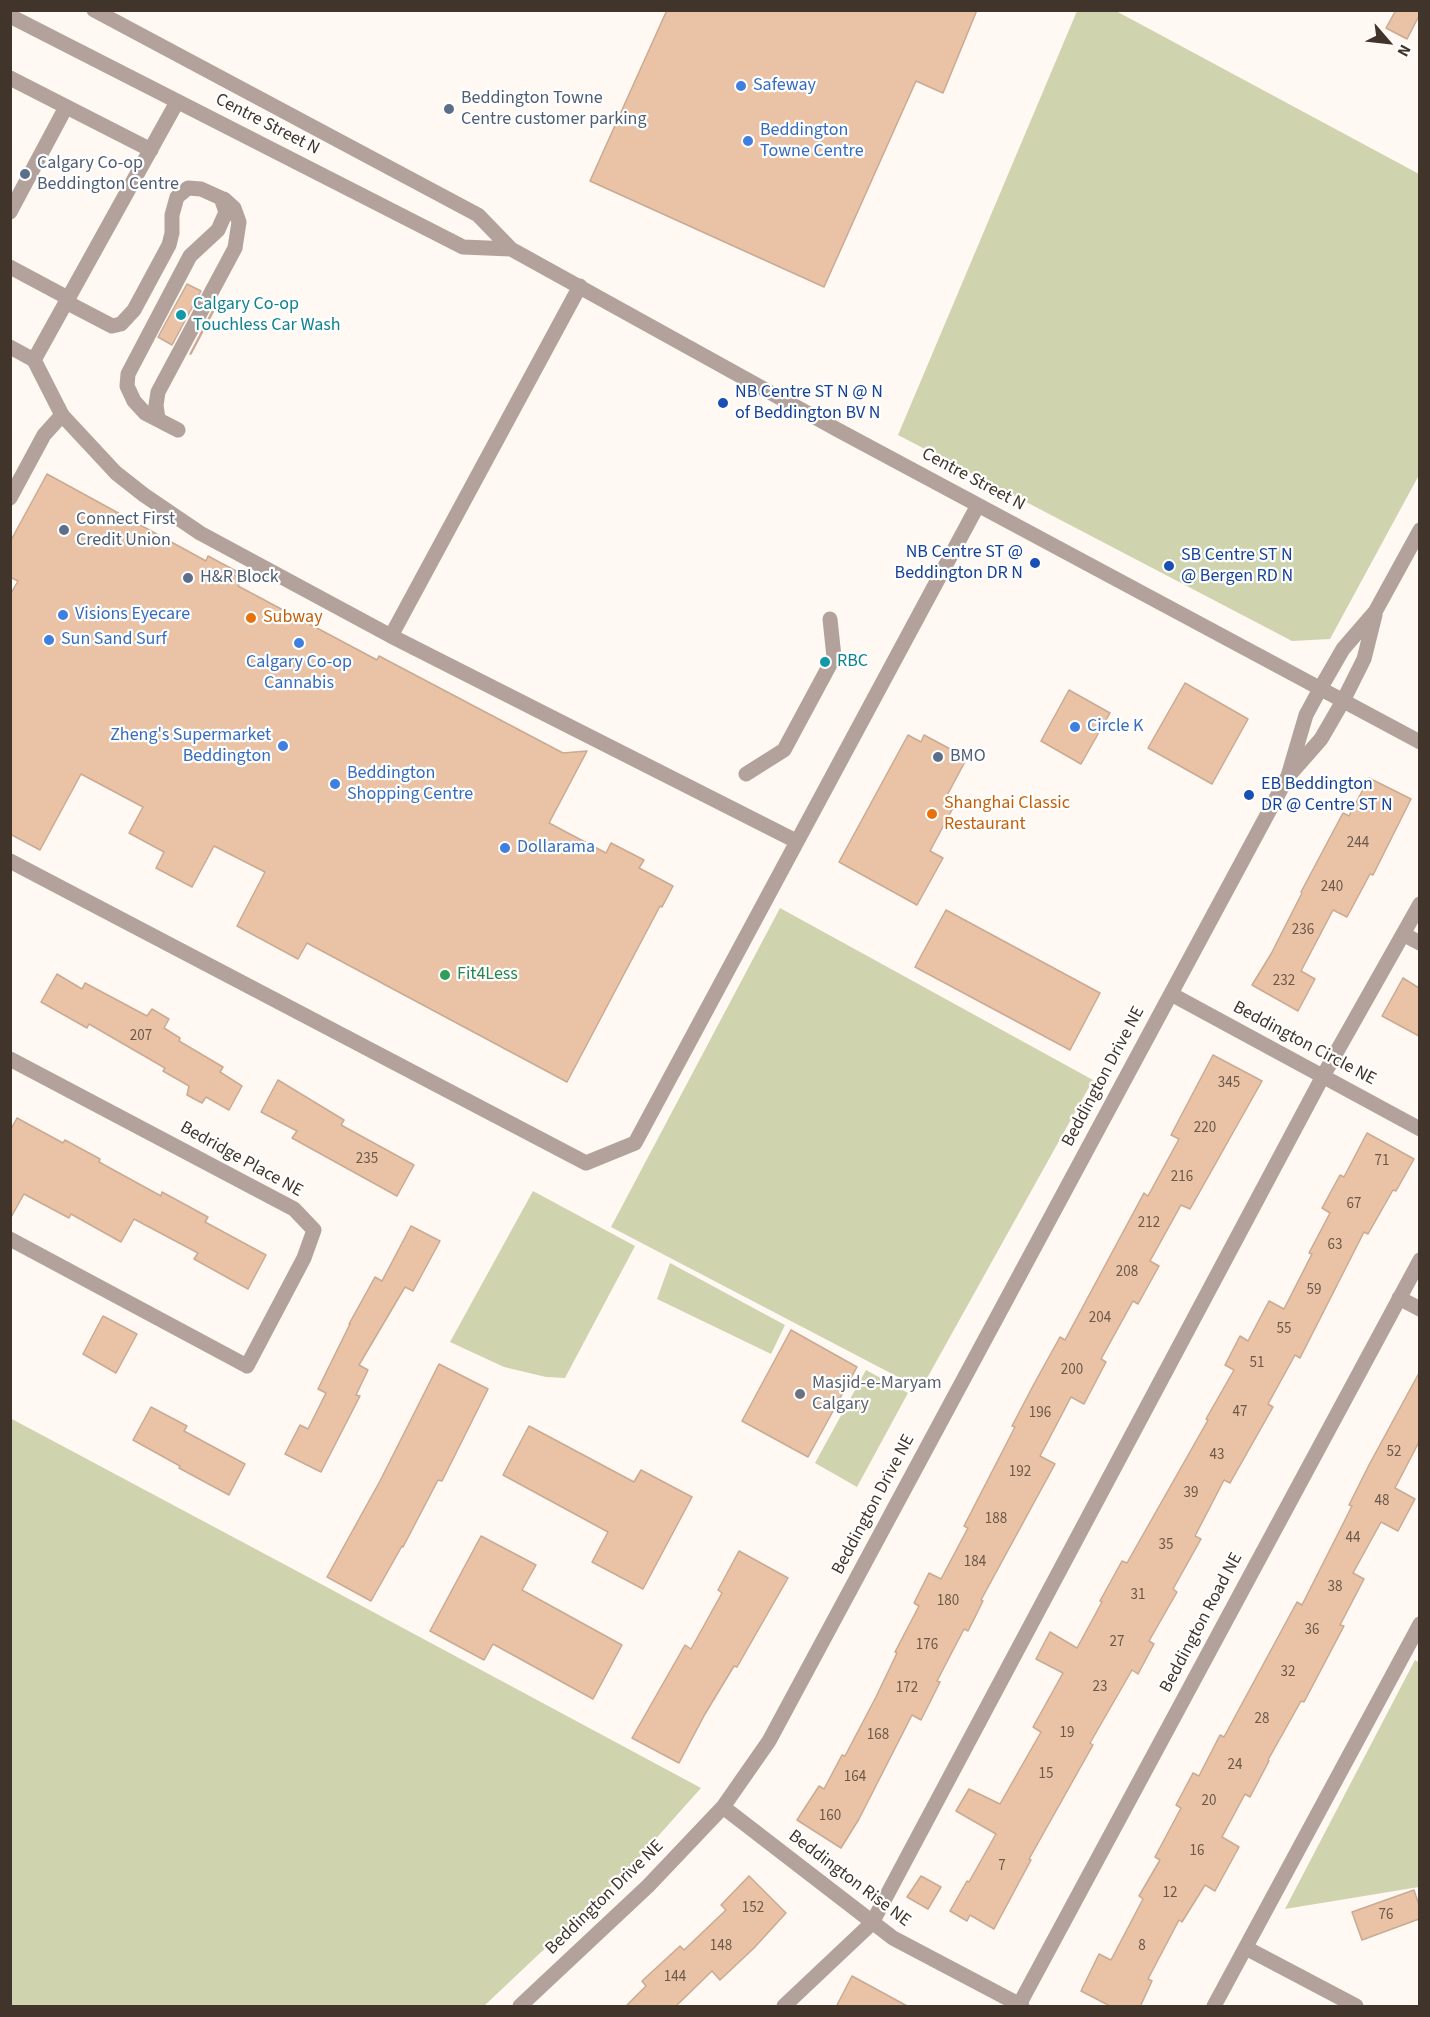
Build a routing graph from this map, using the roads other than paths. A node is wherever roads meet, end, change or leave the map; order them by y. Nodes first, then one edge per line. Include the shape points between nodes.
1 (94, 10) edge
2 (10, 15) edge
3 (10, 78) edge
4 (177, 102) junction
5 (66, 107) junction
6 (150, 150) junction
7 (221, 198) junction
8 (10, 212) edge
9 (511, 249) junction
10 (10, 267) edge
11 (580, 286) junction
12 (67, 300) junction
13 (10, 347) edge
14 (34, 360) junction
15 (62, 415) junction
16 (158, 419) junction
17 (178, 430) dead end
18 (10, 498) edge
19 (978, 505) junction
20 (1419, 533) edge
21 (1375, 612) junction
22 (830, 619) dead end
23 (392, 636) junction
24 (1320, 688) junction
25 (1343, 701) junction
26 (1419, 742) edge
27 (746, 774) dead end
28 (1288, 776) junction
29 (796, 841) junction
30 (10, 861) edge
31 (1419, 904) edge
32 (1403, 934) junction
33 (1419, 943) edge
34 (1170, 994) junction
35 (10, 1059) edge
36 (1323, 1076) junction
37 (1419, 1129) edge
38 (10, 1239) edge
39 (1419, 1260) edge
40 (1399, 1298) junction
41 (1419, 1309) edge
42 (1419, 1624) edge
43 (723, 1807) junction
44 (872, 1923) junction
45 (1246, 1948) junction
46 (1020, 2006) edge
47 (520, 2007) edge
48 (784, 2007) edge
49 (1214, 2007) edge
50 (1356, 2007) edge

1 - 9 street, Centre Street N via 478,215
2 - 4 street, Centre Street N
3 - 5 street
4 - 6 street
4 - 9 street, Centre Street N via 463,247
5 - 6 street
5 - 8 street
6 - 12 street
7 - 12 street via 188,188 177,197 169,245 134,310 121,324 112,326
7 - 16 street via 234,207 239,222 235,248 158,392
7 - 16 street via 226,212 218,230 190,256 128,374 127,386 134,401
9 - 11 street, Centre Street N
10 - 12 street
11 - 19 street, Centre Street N
11 - 23 street
12 - 14 street
13 - 14 street
14 - 15 street
15 - 18 street via 44,435
15 - 23 street via 116,473 200,533
16 - 17 street
19 - 24 street, Centre Street N
19 - 29 street
20 - 21 street
21 - 24 street, Beddington Drive NE via 1343,649
21 - 25 street, Beddington Drive NE via 1364,659
22 - 27 street via 834,657 784,750
23 - 29 street
24 - 25 street, Centre Street N
24 - 28 street, Beddington Drive NE via 1306,715
25 - 26 street, Centre Street N
25 - 28 street, Beddington Drive NE via 1321,739
28 - 34 street, Beddington Drive NE
29 - 30 street via 635,1143 586,1163
31 - 32 street
32 - 33 street
32 - 36 street
34 - 36 street, Beddington Circle NE
34 - 43 street, Beddington Drive NE via 774,1731
35 - 38 street, Bedridge Place NE via 294,1209 314,1230 304,1258 247,1366
36 - 37 street, Beddington Circle NE
36 - 44 street
39 - 40 street, Beddington Road NE
40 - 41 street
40 - 46 street, Beddington Road NE
42 - 45 street
43 - 44 street, Beddington Rise NE
43 - 47 street, Beddington Drive NE via 648,1886
44 - 46 street, Beddington Rise NE
44 - 48 street
45 - 49 street
45 - 50 street

